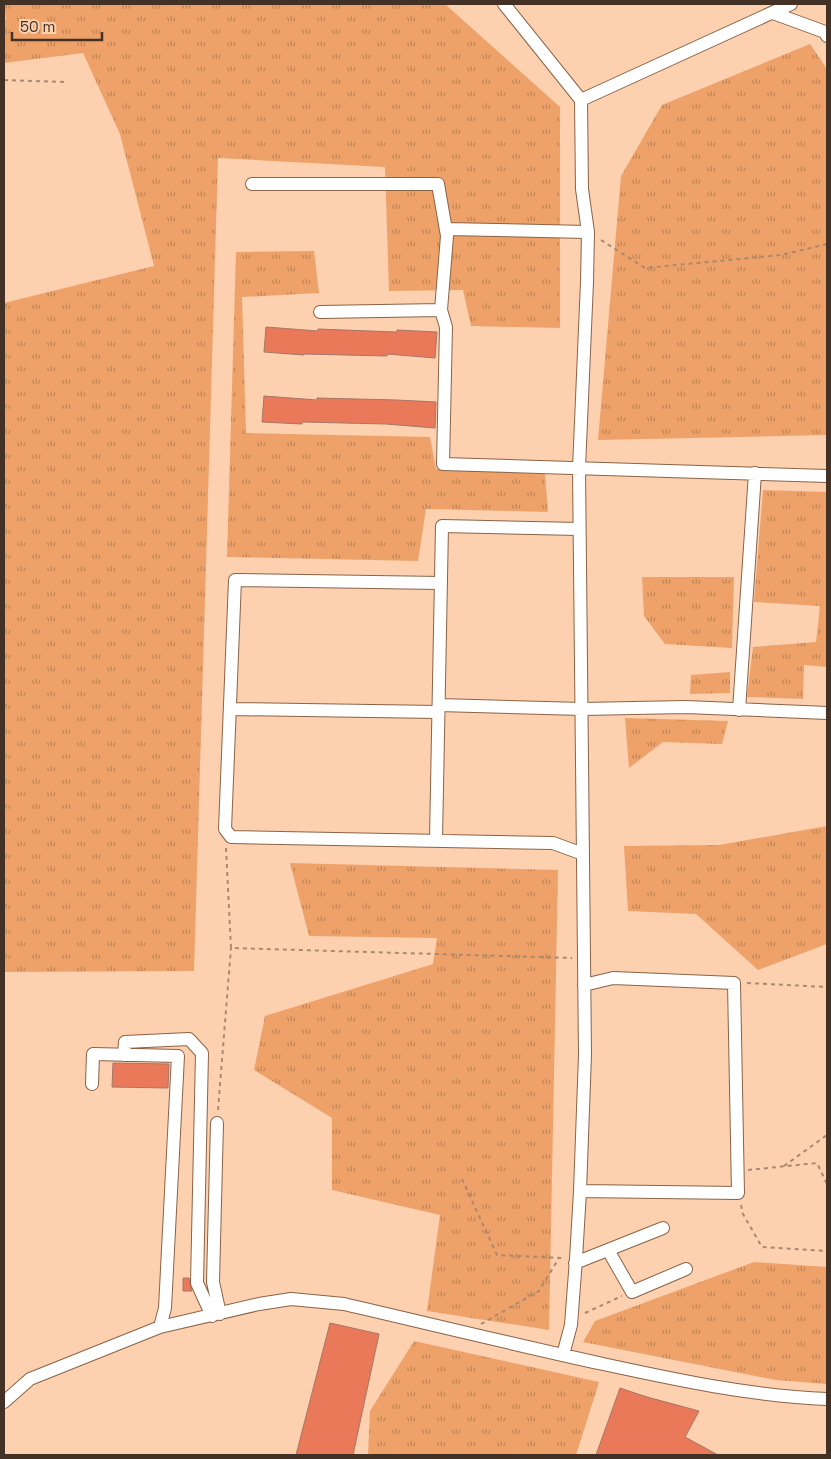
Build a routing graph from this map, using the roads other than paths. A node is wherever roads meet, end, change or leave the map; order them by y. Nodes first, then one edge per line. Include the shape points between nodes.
1 (504, 4) edge
2 (791, 4) edge
3 (773, 13) junction
4 (827, 36) edge
5 (581, 100) junction
6 (252, 184) dead end
7 (446, 229) junction
8 (588, 232) junction
9 (440, 310) junction
10 (320, 312) dead end
11 (579, 468) junction
12 (755, 473) junction
13 (827, 476) edge
14 (580, 529) junction
15 (441, 583) junction
16 (230, 709) junction
17 (438, 709) junction
18 (582, 709) junction
19 (739, 710) junction
20 (827, 713) edge
21 (436, 839) junction
22 (583, 854) junction
23 (584, 985) junction
24 (124, 1055) junction
25 (92, 1084) dead end
26 (217, 1123) road end
27 (580, 1191) junction
28 (663, 1228) dead end
29 (608, 1250) junction
30 (575, 1261) junction
31 (686, 1269) dead end
32 (216, 1315) junction
33 (160, 1327) junction
34 (563, 1355) junction
35 (827, 1399) edge
36 (4, 1402) edge

1 - 5 street
2 - 3 street
3 - 4 street via 825,32
3 - 5 street
5 - 8 street via 582,189
6 - 7 street via 438,184
7 - 8 street
7 - 9 street
8 - 11 street
9 - 10 street
9 - 11 street via 446,328 443,464
11 - 12 street
11 - 14 street
12 - 13 street
12 - 19 street
14 - 15 street via 442,526
14 - 18 street
15 - 16 street via 235,580
15 - 17 street
16 - 17 street
16 - 21 street via 224,829 231,837
17 - 18 street
17 - 21 street
18 - 19 street via 686,707
18 - 22 street
19 - 20 street
21 - 22 street via 554,843
22 - 23 street
23 - 27 street
23 - 27 street via 613,978 734,983 738,1193
24 - 25 street via 93,1054
24 - 32 street via 125,1042 189,1038 202,1053 197,1283
24 - 33 street via 178,1056 165,1308
26 - 32 street via 213,1282
27 - 30 street
28 - 29 street
29 - 30 street
29 - 31 street via 632,1292
30 - 34 street via 571,1319
32 - 33 street
32 - 34 street via 291,1299 344,1304
33 - 36 street via 30,1379
34 - 35 street via 669,1378 798,1398

